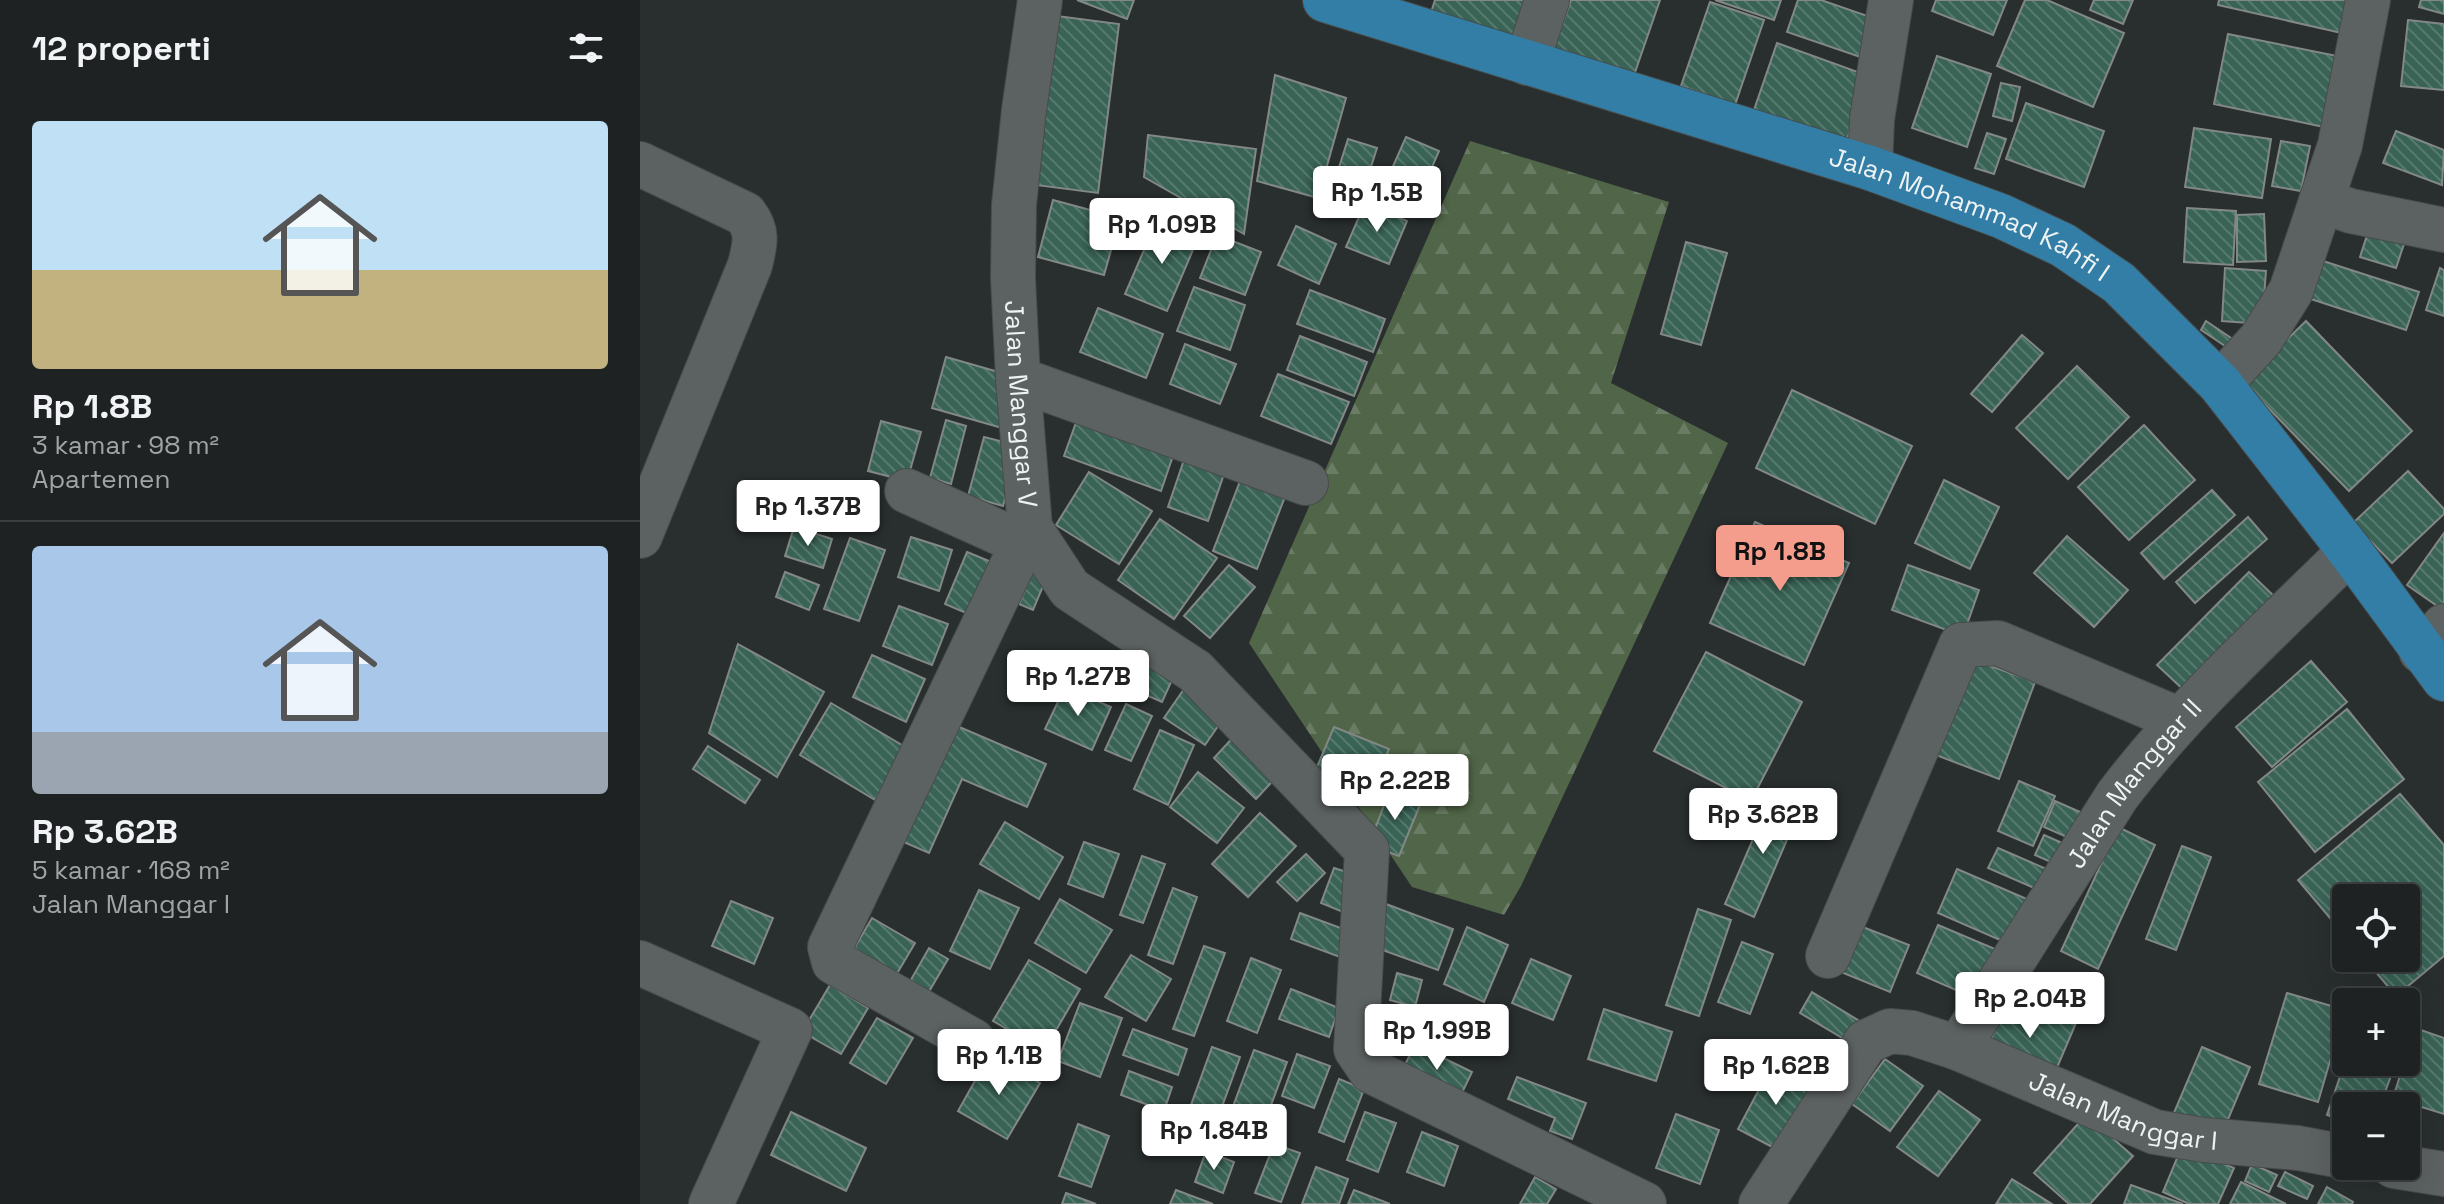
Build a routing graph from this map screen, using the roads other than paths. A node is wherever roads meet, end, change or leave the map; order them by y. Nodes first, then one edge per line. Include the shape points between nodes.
1 (1040, 0) edge
2 (1325, 0) edge
3 (1547, 0) edge
4 (1891, 0) edge
5 (2368, 0) edge
6 (1527, 63) junction
7 (640, 164) edge
8 (1870, 168) junction
9 (2321, 201) junction
10 (2444, 230) edge
11 (1018, 379) junction
12 (2220, 384) junction
13 (1306, 483) dead end
14 (907, 491) dead end
15 (640, 536) edge
16 (1026, 536) junction
17 (2350, 551) junction
18 (2436, 652) edge
19 (2180, 720) junction
20 (1828, 956) dead end
21 (640, 963) edge
22 (973, 1041) dead end
23 (1958, 1048) junction
24 (2332, 1154) edge
25 (2420, 1170) edge
26 (2444, 1174) edge
27 (711, 1204) edge
28 (1644, 1204) edge
29 (1761, 1204) edge

1 - 11 street, Jalan Manggar V via 1014,205
2 - 6 main road, Jalan Mohammad Kahfi I
3 - 6 street
4 - 8 street via 1872,119
5 - 9 street via 2340,145
6 - 8 main road, Jalan Mohammad Kahfi I
7 - 15 street via 745,214 757,237
8 - 12 main road, Jalan Mohammad Kahfi I via 2063,245 2119,283
9 - 10 street
9 - 12 street via 2291,291 2261,339
11 - 13 street
11 - 16 street, Jalan Manggar V
12 - 17 main road, Jalan Mohammad Kahfi I
14 - 16 street
16 - 22 street via 830,947 834,962
16 - 28 street, Jalan Manggar V via 1070,589 1195,671 1367,850 1356,1049 1371,1071
17 - 18 main road, Jalan Mohammad Kahfi I
17 - 19 street, Jalan Manggar II
19 - 20 street via 1998,643 1961,645
19 - 23 street, Jalan Manggar II via 2117,796
21 - 27 street via 790,1030
23 - 24 street, Jalan Manggar I via 2155,1132
23 - 29 street, Jalan Manggar I via 1890,1031 1866,1042
25 - 26 street

